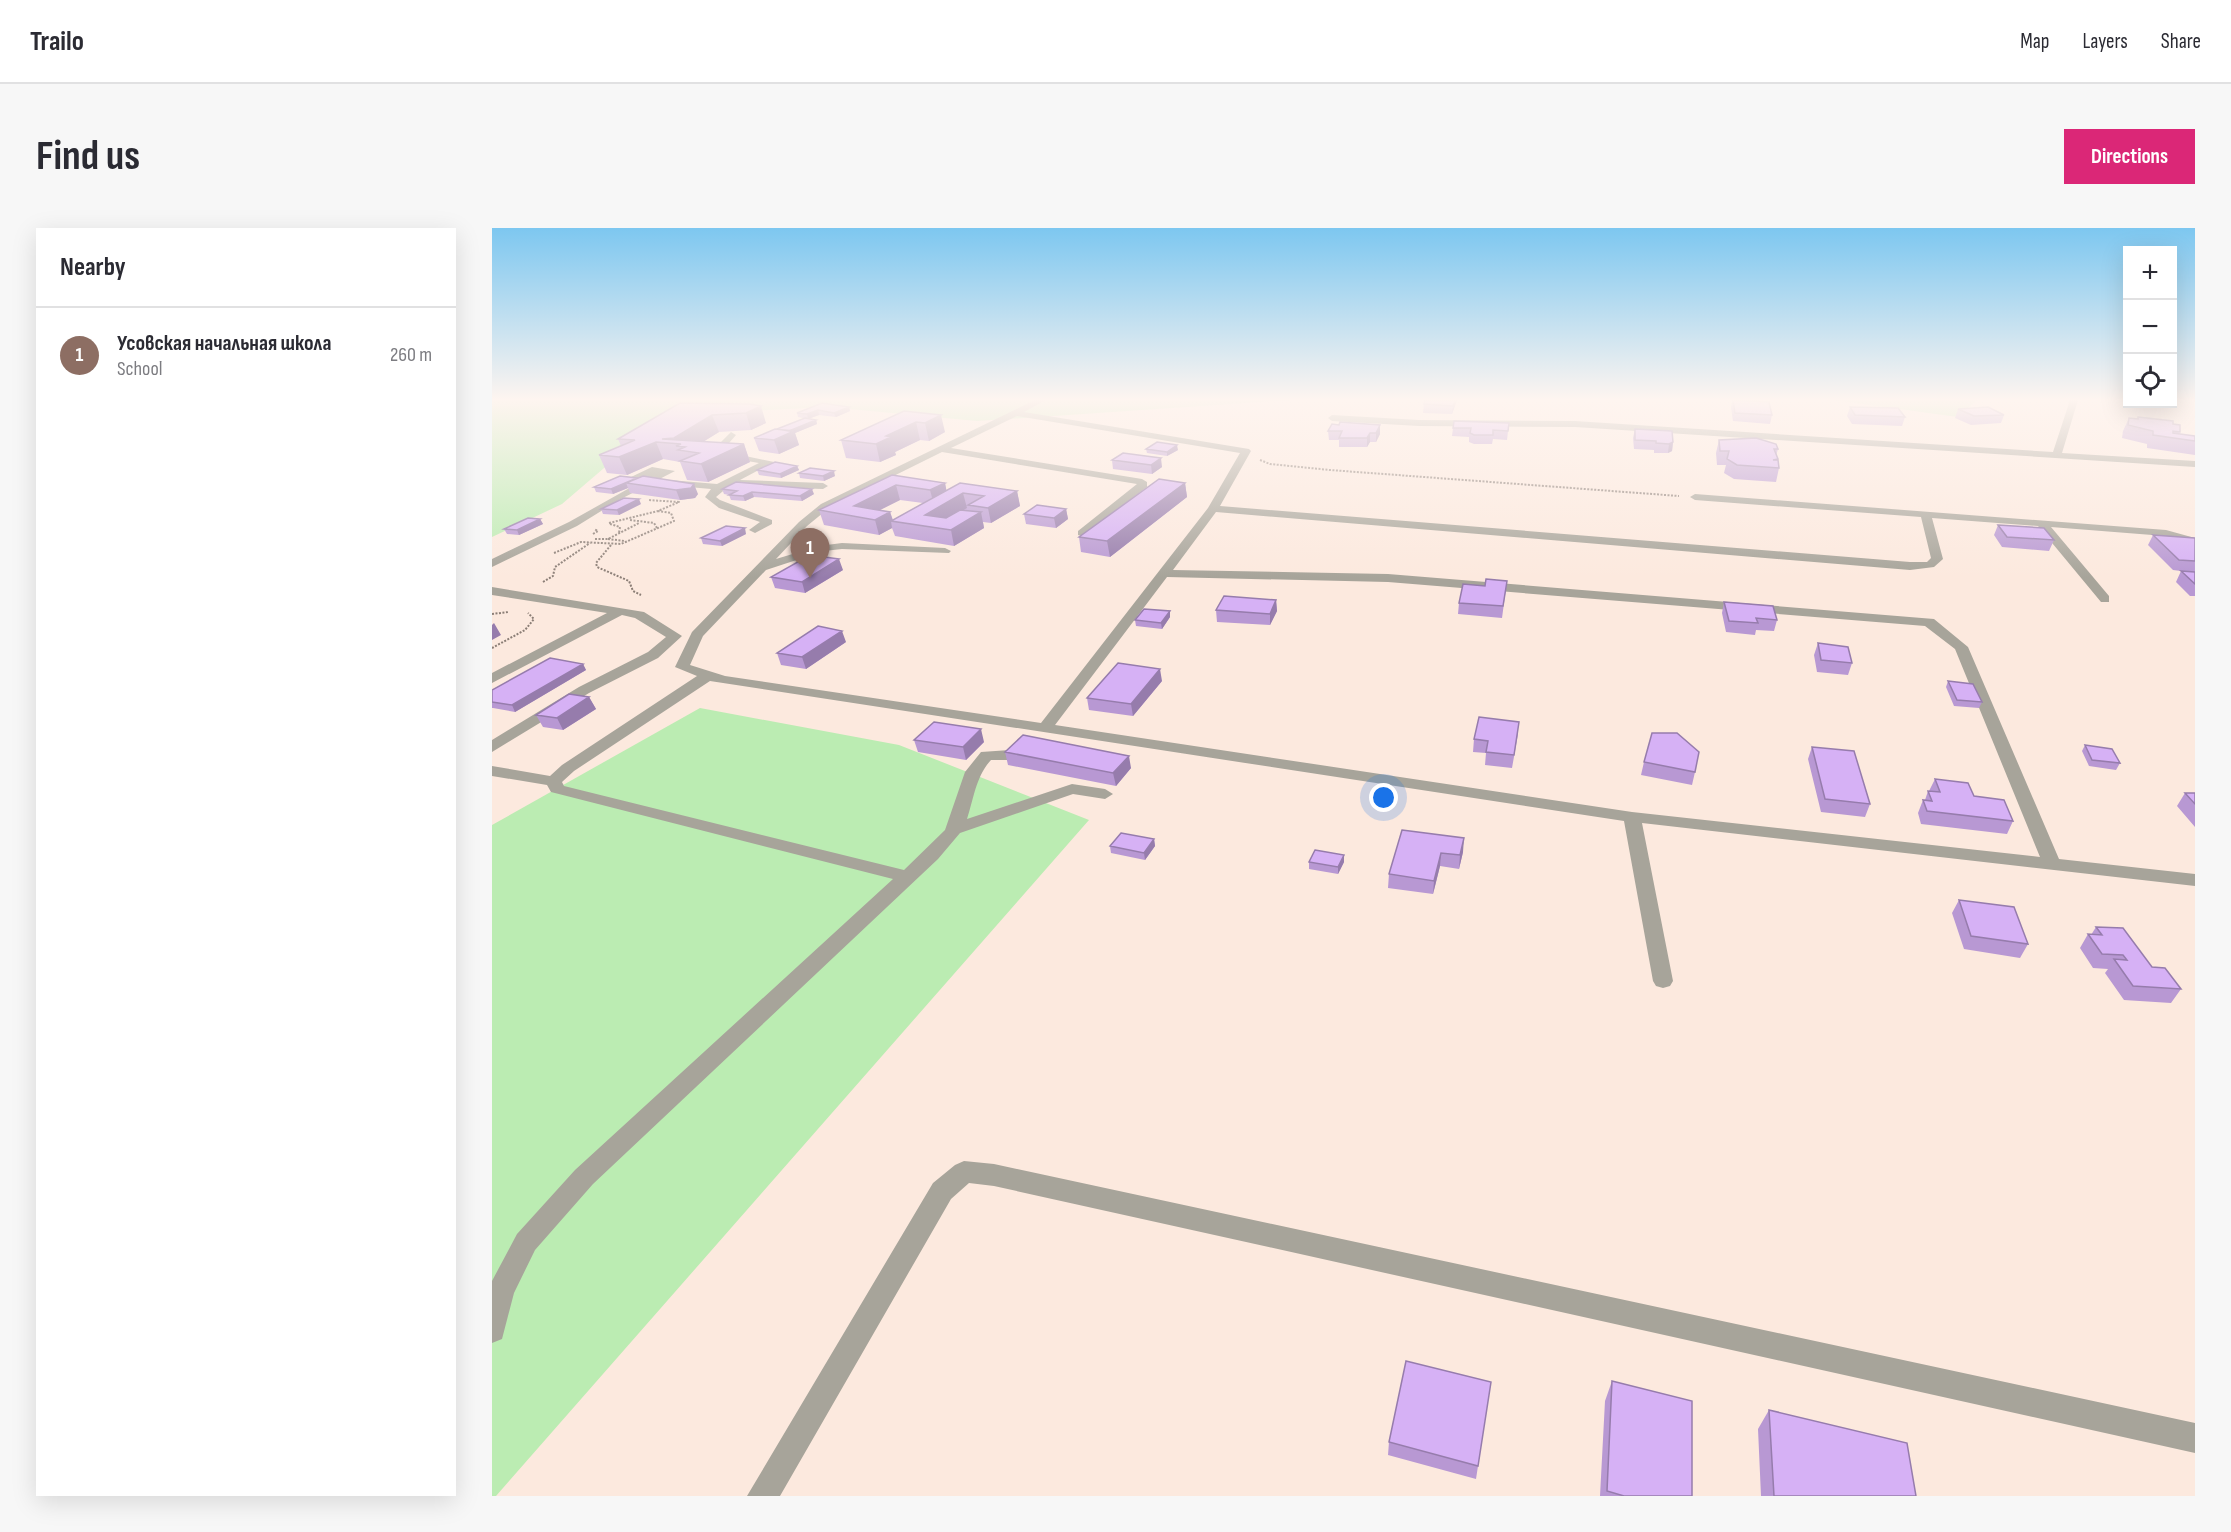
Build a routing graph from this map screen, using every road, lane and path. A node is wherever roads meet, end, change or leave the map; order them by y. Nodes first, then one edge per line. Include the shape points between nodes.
1 (752, 459) edge
2 (919, 459) edge
3 (1002, 459) edge
4 (1243, 459) edge
5 (1258, 459) edge
6 (2128, 459) edge
7 (2195, 464) edge
8 (801, 474) edge
9 (784, 484) junction
10 (723, 485) junction
11 (823, 486) dead end
12 (1695, 498) joint
13 (644, 500) edge
14 (669, 507) junction
15 (1213, 509) junction
16 (658, 511) junction
17 (671, 513) junction
18 (1925, 514) junction
19 (629, 520) junction
20 (639, 523) junction
21 (2041, 523) junction
22 (606, 525) dead end
23 (594, 527) dead end
24 (657, 528) junction
25 (755, 530) dead end
26 (620, 532) junction
27 (1082, 533) edge
28 (595, 539) dead end
29 (608, 539) junction
30 (568, 541) dead end
31 (627, 541) junction
32 (2195, 541) edge
33 (590, 543) junction
34 (611, 545) junction
35 (945, 551) dead end
36 (492, 563) edge
37 (764, 567) junction
38 (1164, 573) junction
39 (492, 591) edge
40 (641, 595) dead end
41 (525, 596) junction
42 (2105, 599) dead end
43 (620, 611) junction
44 (512, 612) junction
45 (492, 614) edge
46 (492, 648) edge
47 (709, 675) junction
48 (492, 679) edge
49 (1044, 729) junction
50 (492, 747) edge
51 (1010, 755) edge
52 (492, 771) edge
53 (554, 782) junction
54 (1105, 794) dead end
55 (1632, 817) junction
56 (954, 829) junction
57 (2051, 862) junction
58 (907, 877) junction
59 (2195, 880) edge
60 (1663, 981) dead end
61 (492, 1329) edge
62 (2195, 1438) edge
63 (763, 1496) edge

1 - 10 street via 769,462
2 - 37 street via 825,506
3 - 27 street via 1142,482 1142,487
4 - 15 street
5 - 12 path via 1280,465
6 - 7 street
8 - 9 street
9 - 10 street
9 - 11 street
10 - 25 street via 710,497 718,506 768,522
10 - 36 street via 652,480
12 - 18 street
13 - 14 path via 679,502
14 - 16 path
14 - 17 path via 675,508
15 - 18 street via 1910,566 1930,565 1937,559
15 - 38 street
16 - 17 path
16 - 19 path
17 - 24 path via 674,521
18 - 21 street
19 - 20 path
19 - 23 path
20 - 24 path via 654,523
20 - 26 path
21 - 32 street via 2166,533
21 - 42 street
22 - 26 path via 620,527
24 - 31 path
26 - 29 path
28 - 29 path
29 - 31 path
30 - 33 path
31 - 34 path
33 - 34 path
33 - 41 path via 555,567 553,576
34 - 40 path via 600,556 597,567 629,581 633,591
35 - 37 street via 842,546
37 - 47 street via 697,635 682,667
38 - 49 street
38 - 57 street via 1388,578 1929,622 1961,647
39 - 41 street
41 - 43 street
41 - 44 path
43 - 48 street
43 - 50 street via 639,615 675,636 653,655 584,690
44 - 45 path
44 - 46 path via 528,612 534,619 525,630
47 - 49 street
47 - 53 street via 568,768
49 - 55 street
51 - 56 street via 987,754 974,766
52 - 53 street
53 - 58 street via 557,789
54 - 56 street via 1072,789
55 - 57 street
55 - 60 street
56 - 58 street
57 - 59 street
58 - 61 street via 584,1177 526,1242 501,1291
62 - 63 street via 994,1175 964,1172 942,1191

